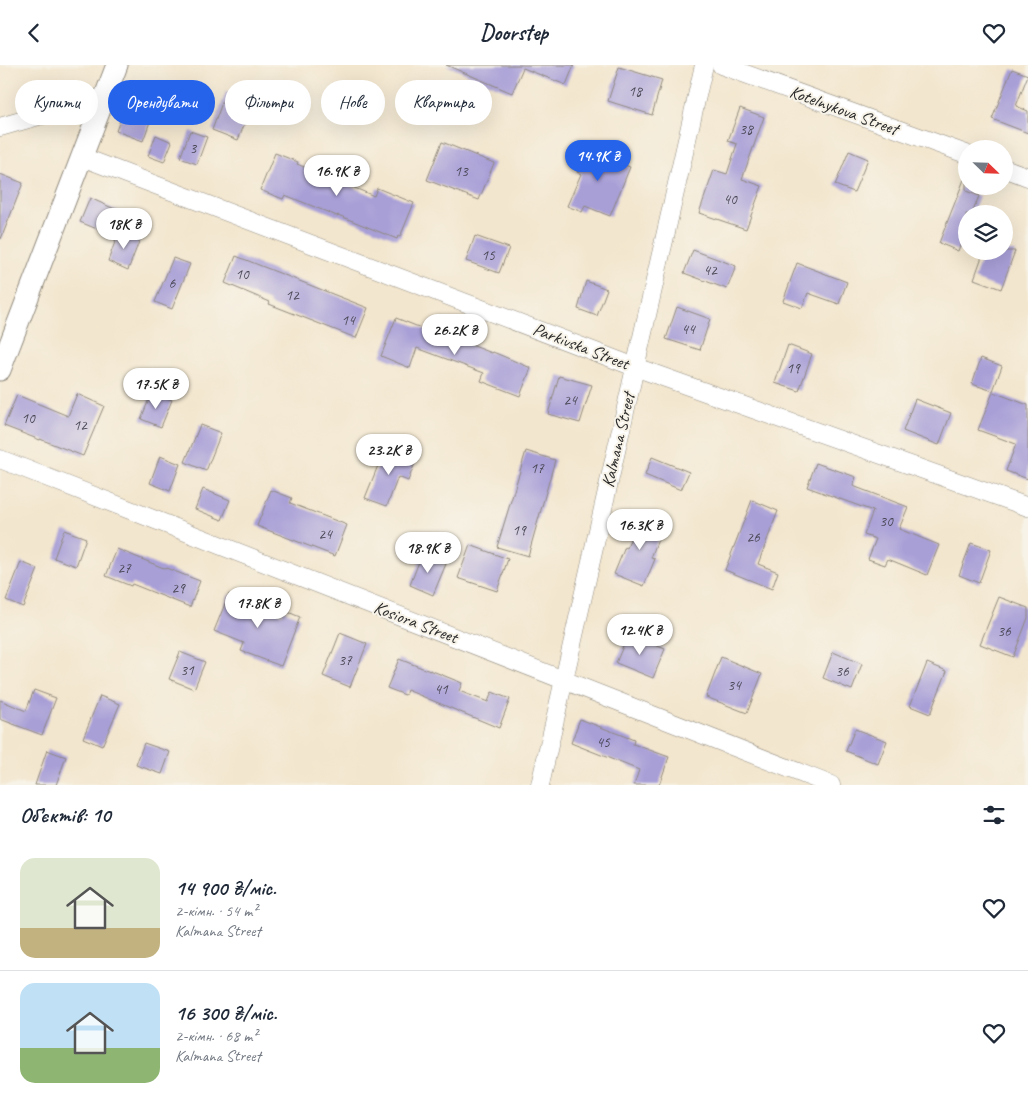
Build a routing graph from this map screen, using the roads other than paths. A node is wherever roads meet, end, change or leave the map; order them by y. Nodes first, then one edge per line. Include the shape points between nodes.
1 (117, 65) edge
2 (704, 65) edge
3 (721, 65) edge
4 (105, 97) junction
5 (0, 127) edge
6 (958, 152) edge
7 (82, 157) junction
8 (1013, 171) edge
9 (1028, 177) edge
10 (635, 367) junction
11 (0, 370) edge
12 (0, 459) edge
13 (1028, 507) edge
14 (563, 681) junction
15 (540, 785) edge
16 (831, 785) edge

1 - 4 street
2 - 10 street, Kalmana Street
3 - 6 street, Kotelnykova Street
4 - 5 street
4 - 7 street
7 - 10 street, Parkivska Street
7 - 11 street
8 - 9 street
10 - 13 street, Parkivska Street
10 - 14 street, Kalmana Street
12 - 14 street, Kosiora Street
14 - 15 street, Kalmana Street
14 - 16 street, Kosiora Street

